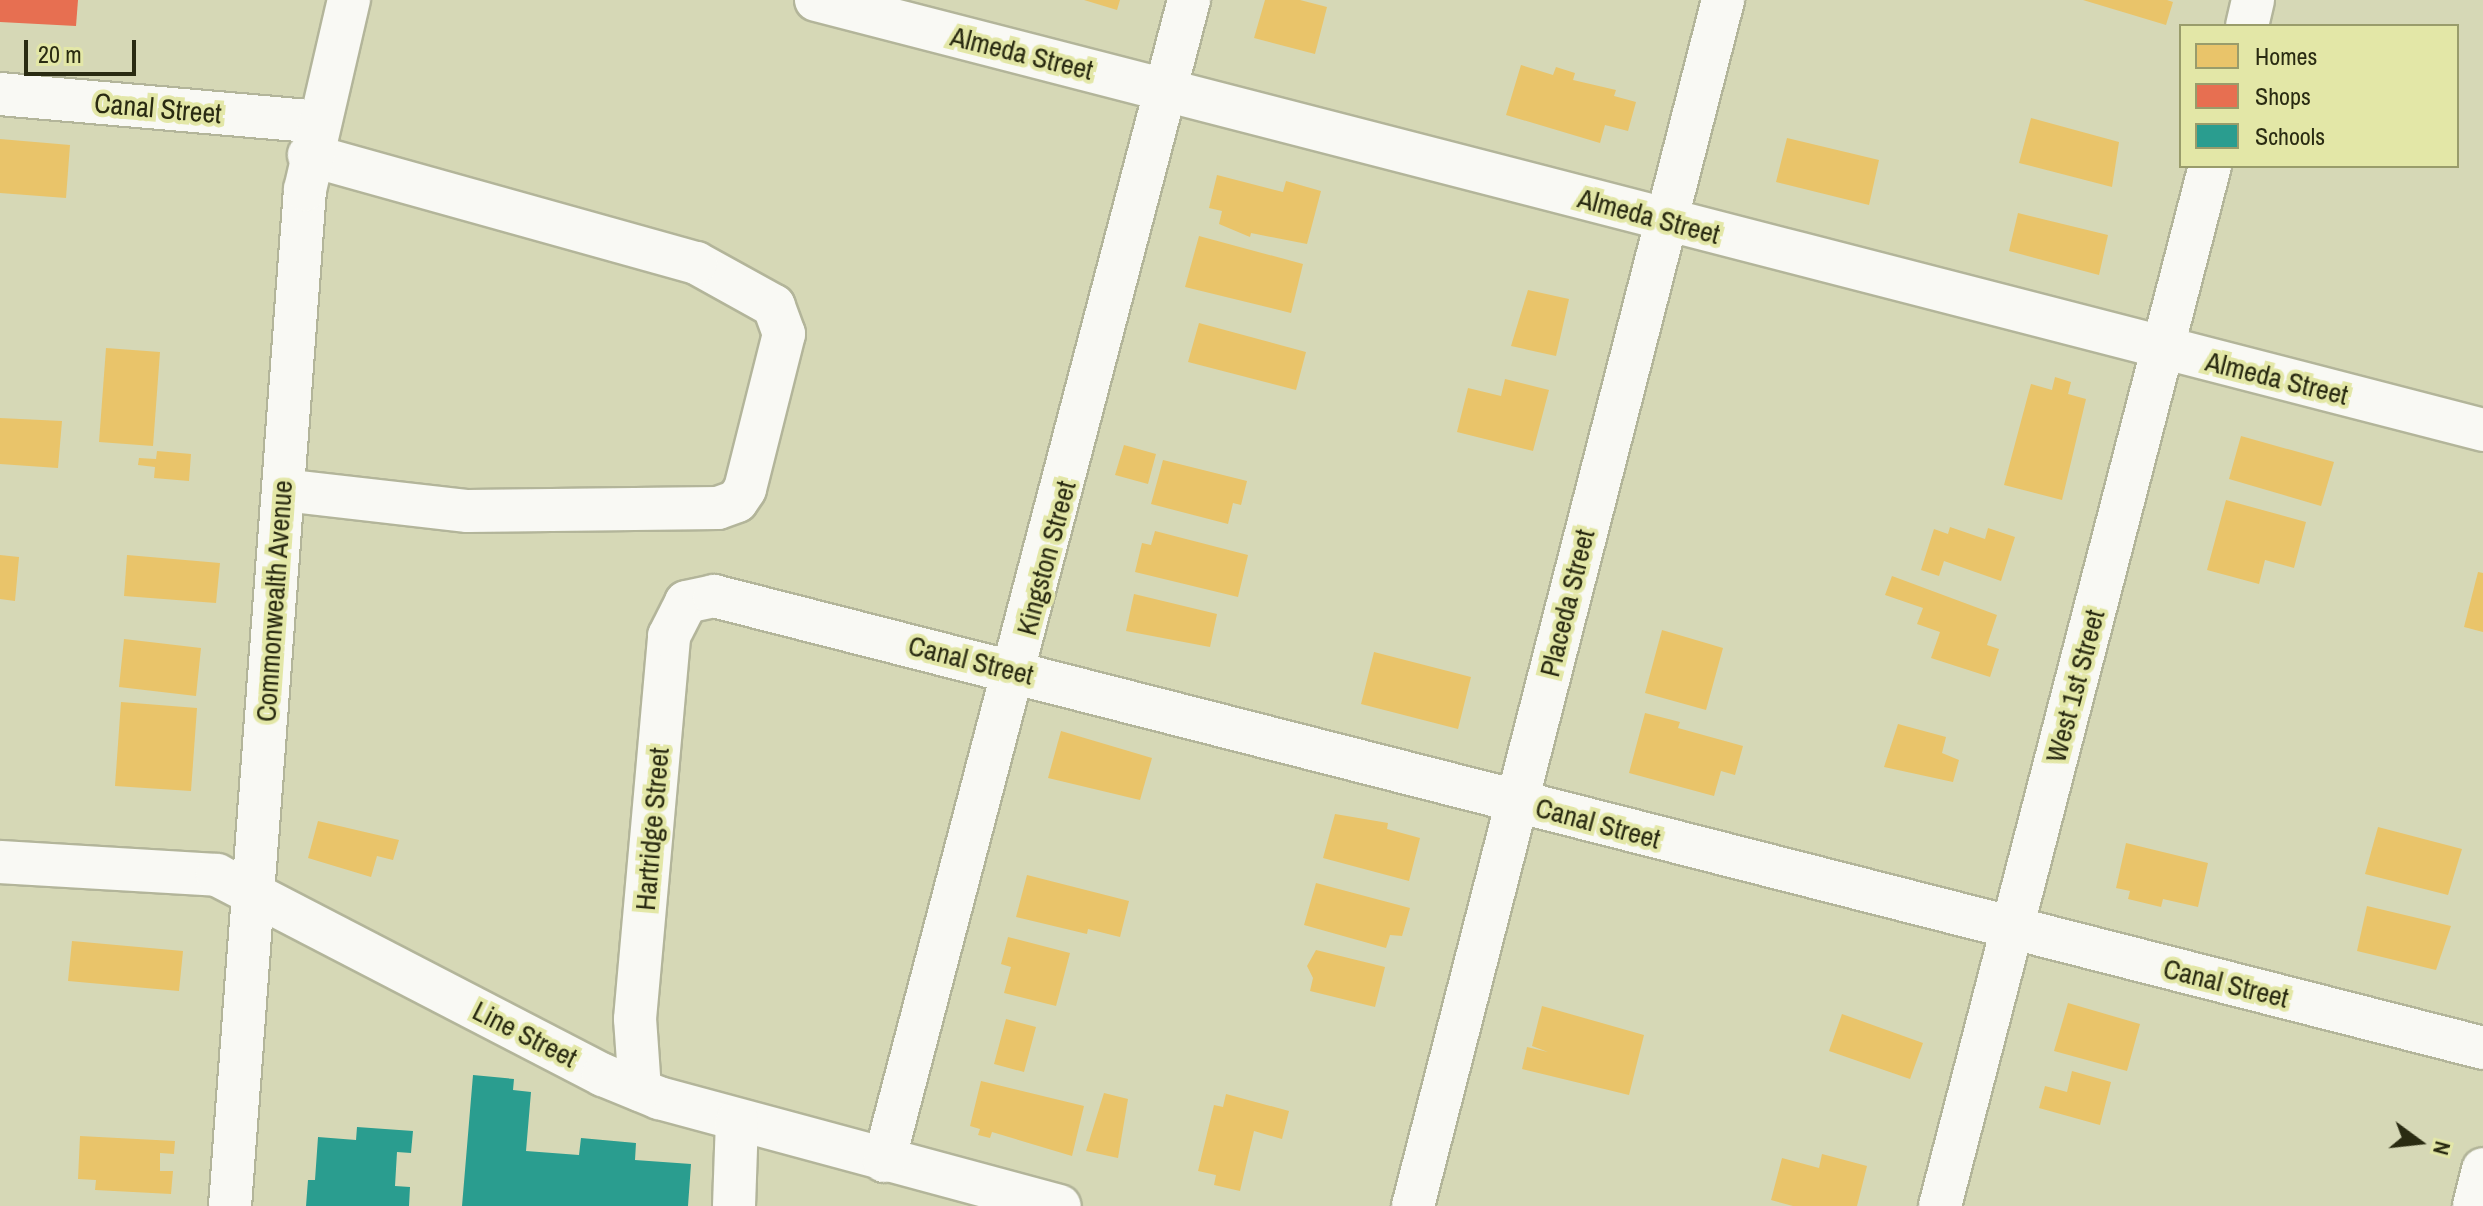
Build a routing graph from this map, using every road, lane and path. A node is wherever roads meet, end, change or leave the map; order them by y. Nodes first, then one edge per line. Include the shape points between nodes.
1 (349, 0) edge
2 (816, 0) edge
3 (1189, 0) edge
4 (1723, 0) edge
5 (2253, 0) edge
6 (2247, 24) edge
7 (1167, 90) junction
8 (0, 94) edge
9 (313, 138) junction
10 (2209, 168) edge
11 (1664, 221) junction
12 (2162, 349) junction
13 (2483, 430) edge
14 (283, 490) junction
15 (714, 596) joint
16 (1016, 672) junction
17 (1516, 801) junction
18 (0, 862) edge
19 (253, 894) junction
20 (2011, 930) junction
21 (2483, 1048) edge
22 (640, 1090) junction
23 (737, 1121) junction
24 (884, 1161) junction
25 (2483, 1169) edge
26 (1001, 1199) edge
27 (230, 1206) edge
28 (734, 1206) edge
29 (1060, 1206) edge
30 (1413, 1206) edge
31 (1940, 1206) edge
32 (2474, 1206) edge

1 - 9 street, Commonwealth Avenue
2 - 7 street, Almeda Street
3 - 7 street, Kingston Street
4 - 11 street, Placeda Street
5 - 6 street
7 - 11 street, Almeda Street
7 - 16 street, Kingston Street
8 - 9 street, Canal Street
9 - 14 street, Commonwealth Avenue
9 - 14 street, Canal Street via 696,263 774,306 784,334 745,489 737,501 718,508 468,511
10 - 12 street, West 1st Street
11 - 12 street, Almeda Street
11 - 17 street, Placeda Street
12 - 13 street, Almeda Street
12 - 20 street, West 1st Street
14 - 19 street, Commonwealth Avenue
15 - 16 street, Canal Street
15 - 22 street, Hartridge Street via 686,602 669,636 635,1019
16 - 17 street, Canal Street
16 - 24 street, Kingston Street
17 - 20 street, Canal Street
17 - 30 street, Placeda Street
18 - 19 street, Line Street via 217,875
19 - 22 street, Line Street
19 - 27 street, Commonwealth Avenue
20 - 21 street, Canal Street
20 - 31 street, West 1st Street
22 - 23 street, Line Street
23 - 24 street, Line Street
23 - 28 street
24 - 26 street, Line Street
25 - 32 street
26 - 29 street, Line Street

